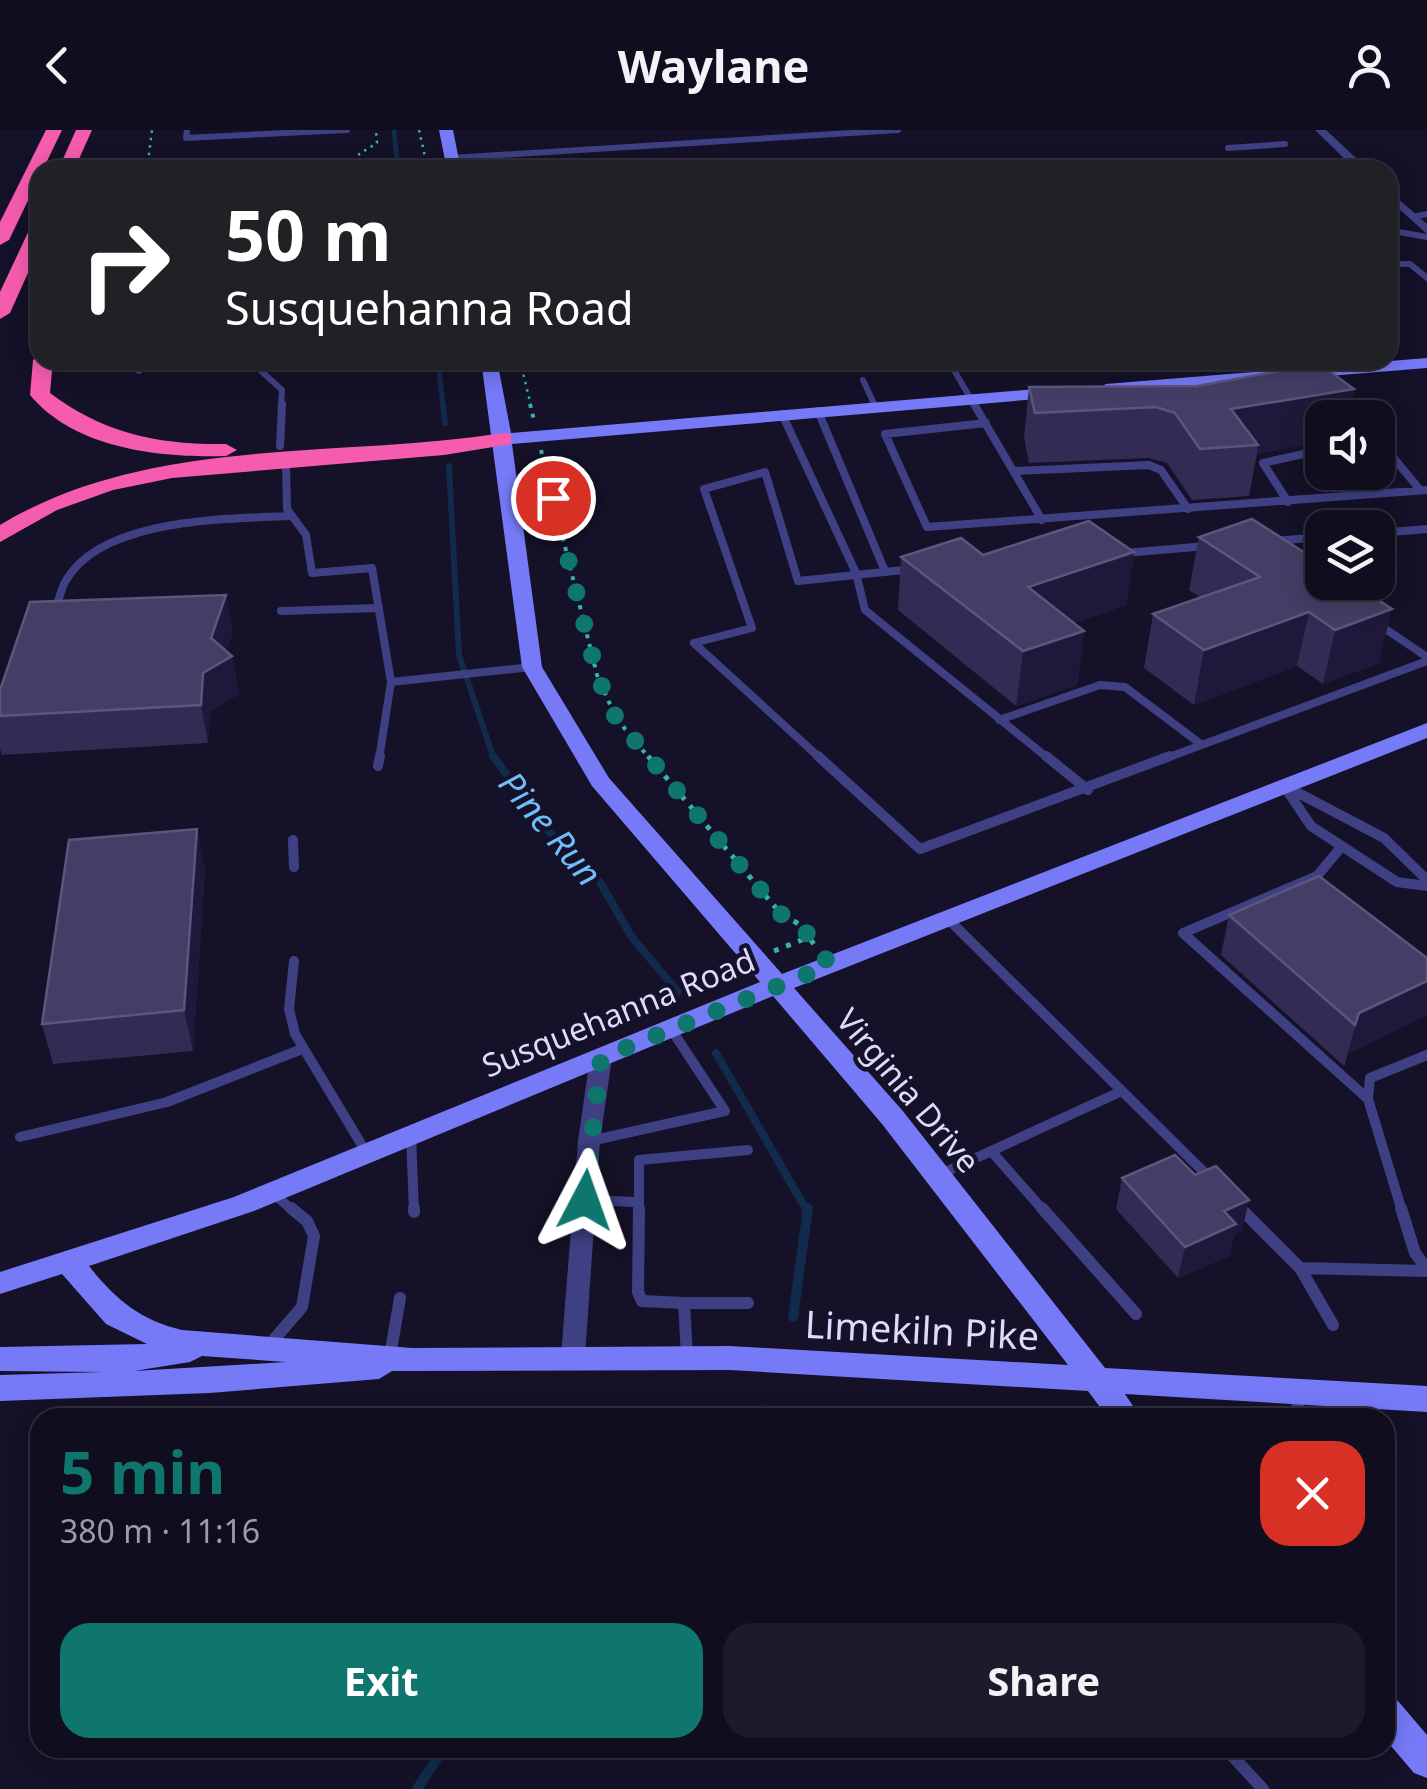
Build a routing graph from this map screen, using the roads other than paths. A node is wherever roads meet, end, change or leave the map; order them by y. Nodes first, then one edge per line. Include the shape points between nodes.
1 (54, 130) edge
2 (84, 130) edge
3 (98, 130) edge
4 (187, 130) edge
5 (347, 130) edge
6 (446, 130) edge
7 (898, 130) edge
8 (1320, 130) edge
9 (770, 133) edge
10 (1285, 144) dead end
11 (1228, 148) dead end
12 (39, 160) edge
13 (70, 160) edge
14 (89, 160) edge
15 (451, 160) edge
16 (493, 160) edge
17 (1352, 160) edge
18 (30, 179) edge
19 (1398, 200) edge
20 (1420, 216) edge
21 (1398, 231) edge
22 (1427, 234) edge
23 (0, 240) edge
24 (30, 248) edge
25 (1398, 264) edge
26 (1427, 278) edge
27 (0, 313) edge
28 (1427, 363) edge
29 (1398, 364) edge
30 (42, 370) edge
31 (260, 370) edge
32 (491, 370) edge
33 (954, 370) edge
34 (1269, 370) edge
35 (1314, 370) edge
36 (863, 380) dead end
37 (972, 399) junction
38 (1342, 400) edge
39 (875, 407) junction
40 (818, 411) junction
41 (782, 414) junction
42 (986, 422) junction
43 (504, 439) junction
44 (283, 454) junction
45 (1305, 454) edge
46 (1395, 459) edge
47 (1014, 471) junction
48 (1424, 490) edge
49 (1288, 502) junction
50 (1188, 508) junction
51 (290, 516) junction
52 (1042, 520) junction
53 (1427, 529) edge
54 (1395, 532) edge
55 (0, 535) edge
56 (1305, 538) edge
57 (1256, 542) edge
58 (1216, 545) edge
59 (1119, 553) edge
60 (924, 568) edge
61 (885, 571) junction
62 (856, 574) junction
63 (378, 608) junction
64 (281, 611) dead end
65 (1363, 614) edge
66 (43, 623) edge
67 (1427, 659) edge
68 (532, 667) junction
69 (392, 682) junction
70 (1000, 720) junction
71 (1427, 730) edge
72 (1202, 745) junction
73 (378, 766) dead end
74 (1284, 786) junction
75 (1088, 790) junction
76 (293, 840) dead end
77 (1342, 846) junction
78 (294, 866) dead end
79 (1318, 876) junction
80 (1427, 883) edge
81 (1331, 887) edge
82 (947, 918) junction
83 (294, 961) dead end
84 (774, 986) junction
85 (671, 1029) junction
86 (302, 1049) junction
87 (1427, 1055) edge
88 (601, 1058) junction
89 (1122, 1091) junction
90 (1368, 1099) junction
91 (411, 1134) junction
92 (20, 1137) dead end
93 (589, 1141) junction
94 (748, 1150) dead end
95 (991, 1151) junction
96 (366, 1152) junction
97 (937, 1176) junction
98 (1218, 1186) edge
99 (271, 1192) junction
100 (585, 1200) junction
101 (1232, 1200) edge
102 (636, 1202) junction
103 (414, 1212) dead end
104 (70, 1263) junction
105 (1300, 1268) junction
106 (1427, 1270) edge
107 (0, 1283) edge
108 (400, 1298) dead end
109 (684, 1303) junction
110 (748, 1303) dead end
111 (1136, 1314) dead end
112 (1333, 1325) dead end
113 (220, 1345) junction
114 (266, 1349) junction
115 (573, 1356) junction
116 (686, 1358) junction
117 (0, 1359) edge
118 (400, 1359) junction
119 (1092, 1378) junction
120 (6, 1391) edge
121 (1427, 1399) edge
122 (1298, 1404) edge
123 (1118, 1408) edge
124 (1395, 1724) edge
125 (1234, 1758) edge
126 (1427, 1761) edge
127 (1263, 1789) edge

1 - 12 highway
2 - 13 highway
3 - 14 highway
4 - 5 lane via 186,138
6 - 15 main road
7 - 9 lane
8 - 17 street
9 - 16 lane
10 - 11 lane
18 - 23 highway
19 - 20 street
20 - 22 street
21 - 22 lane
24 - 27 highway
25 - 26 lane via 1410,264
28 - 29 main road
30 - 44 highway via 40,394 92,432 154,447
31 - 44 lane via 282,390
32 - 43 main road, Virginia Drive
33 - 37 lane
34 - 37 main road
35 - 38 lane
36 - 39 lane
37 - 39 main road
37 - 42 lane
39 - 40 main road
40 - 41 main road
40 - 61 lane
41 - 43 main road
41 - 62 lane
42 - 47 lane
42 - 52 lane via 884,435 930,528
43 - 44 highway via 447,451
43 - 68 main road, Virginia Drive
44 - 51 lane
44 - 55 highway via 113,482 44,505
45 - 49 lane via 1263,463
46 - 48 lane
47 - 50 lane via 1150,465 1162,470
47 - 52 lane
48 - 49 lane
49 - 50 lane
50 - 52 lane
51 - 63 lane via 306,534 312,572 372,568
51 - 66 lane via 181,523 104,544 63,580 53,618
53 - 54 lane
56 - 57 lane
58 - 59 lane
60 - 61 lane
61 - 62 lane
62 - 70 lane via 866,610
62 - 75 lane via 798,580 765,472 704,489 752,628 694,643 920,849
63 - 64 lane
63 - 69 lane
65 - 67 lane
67 - 72 lane
68 - 69 lane
68 - 84 main road, Virginia Drive via 600,781
69 - 73 lane
70 - 72 lane via 1118,684
70 - 75 lane
71 - 74 main road, Susquehanna Road
72 - 75 lane
74 - 77 lane via 1311,826
74 - 80 lane via 1344,814 1420,866
74 - 82 main road, Susquehanna Road
76 - 78 lane
77 - 79 lane
77 - 80 lane via 1397,882
79 - 81 lane
79 - 90 lane via 1182,934
82 - 84 main road, Susquehanna Road
82 - 89 lane
83 - 86 lane via 289,1009
84 - 85 main road, Susquehanna Road
84 - 97 main road, Virginia Drive
85 - 88 main road, Susquehanna Road
85 - 93 lane via 726,1110
86 - 92 lane via 167,1102
86 - 96 lane
87 - 90 lane via 1370,1078
88 - 91 main road, Susquehanna Road
88 - 93 street
89 - 95 lane
89 - 98 lane
90 - 106 lane via 1415,1253
91 - 96 main road, Susquehanna Road
91 - 103 lane
93 - 100 street
94 - 102 lane via 638,1160
95 - 97 lane
95 - 111 lane
96 - 99 main road, Susquehanna Road
97 - 119 main road, Virginia Drive
99 - 104 main road, Susquehanna Road
99 - 114 lane via 307,1221 314,1250 302,1307
100 - 102 lane
100 - 115 street
101 - 105 lane
102 - 109 lane via 642,1301
104 - 107 main road, Susquehanna Road
104 - 113 main road via 117,1320 158,1338
105 - 106 lane
105 - 112 lane
108 - 118 lane
109 - 110 lane
109 - 116 lane
113 - 114 main road
113 - 117 main road via 126,1360
114 - 118 main road
115 - 116 main road, Limekiln Pike
115 - 118 main road, Limekiln Pike
116 - 119 main road, Limekiln Pike
118 - 120 main road via 334,1373
119 - 122 main road, Limekiln Pike
119 - 123 main road, Virginia Drive
121 - 122 main road, Limekiln Pike
124 - 126 main road
125 - 127 lane

